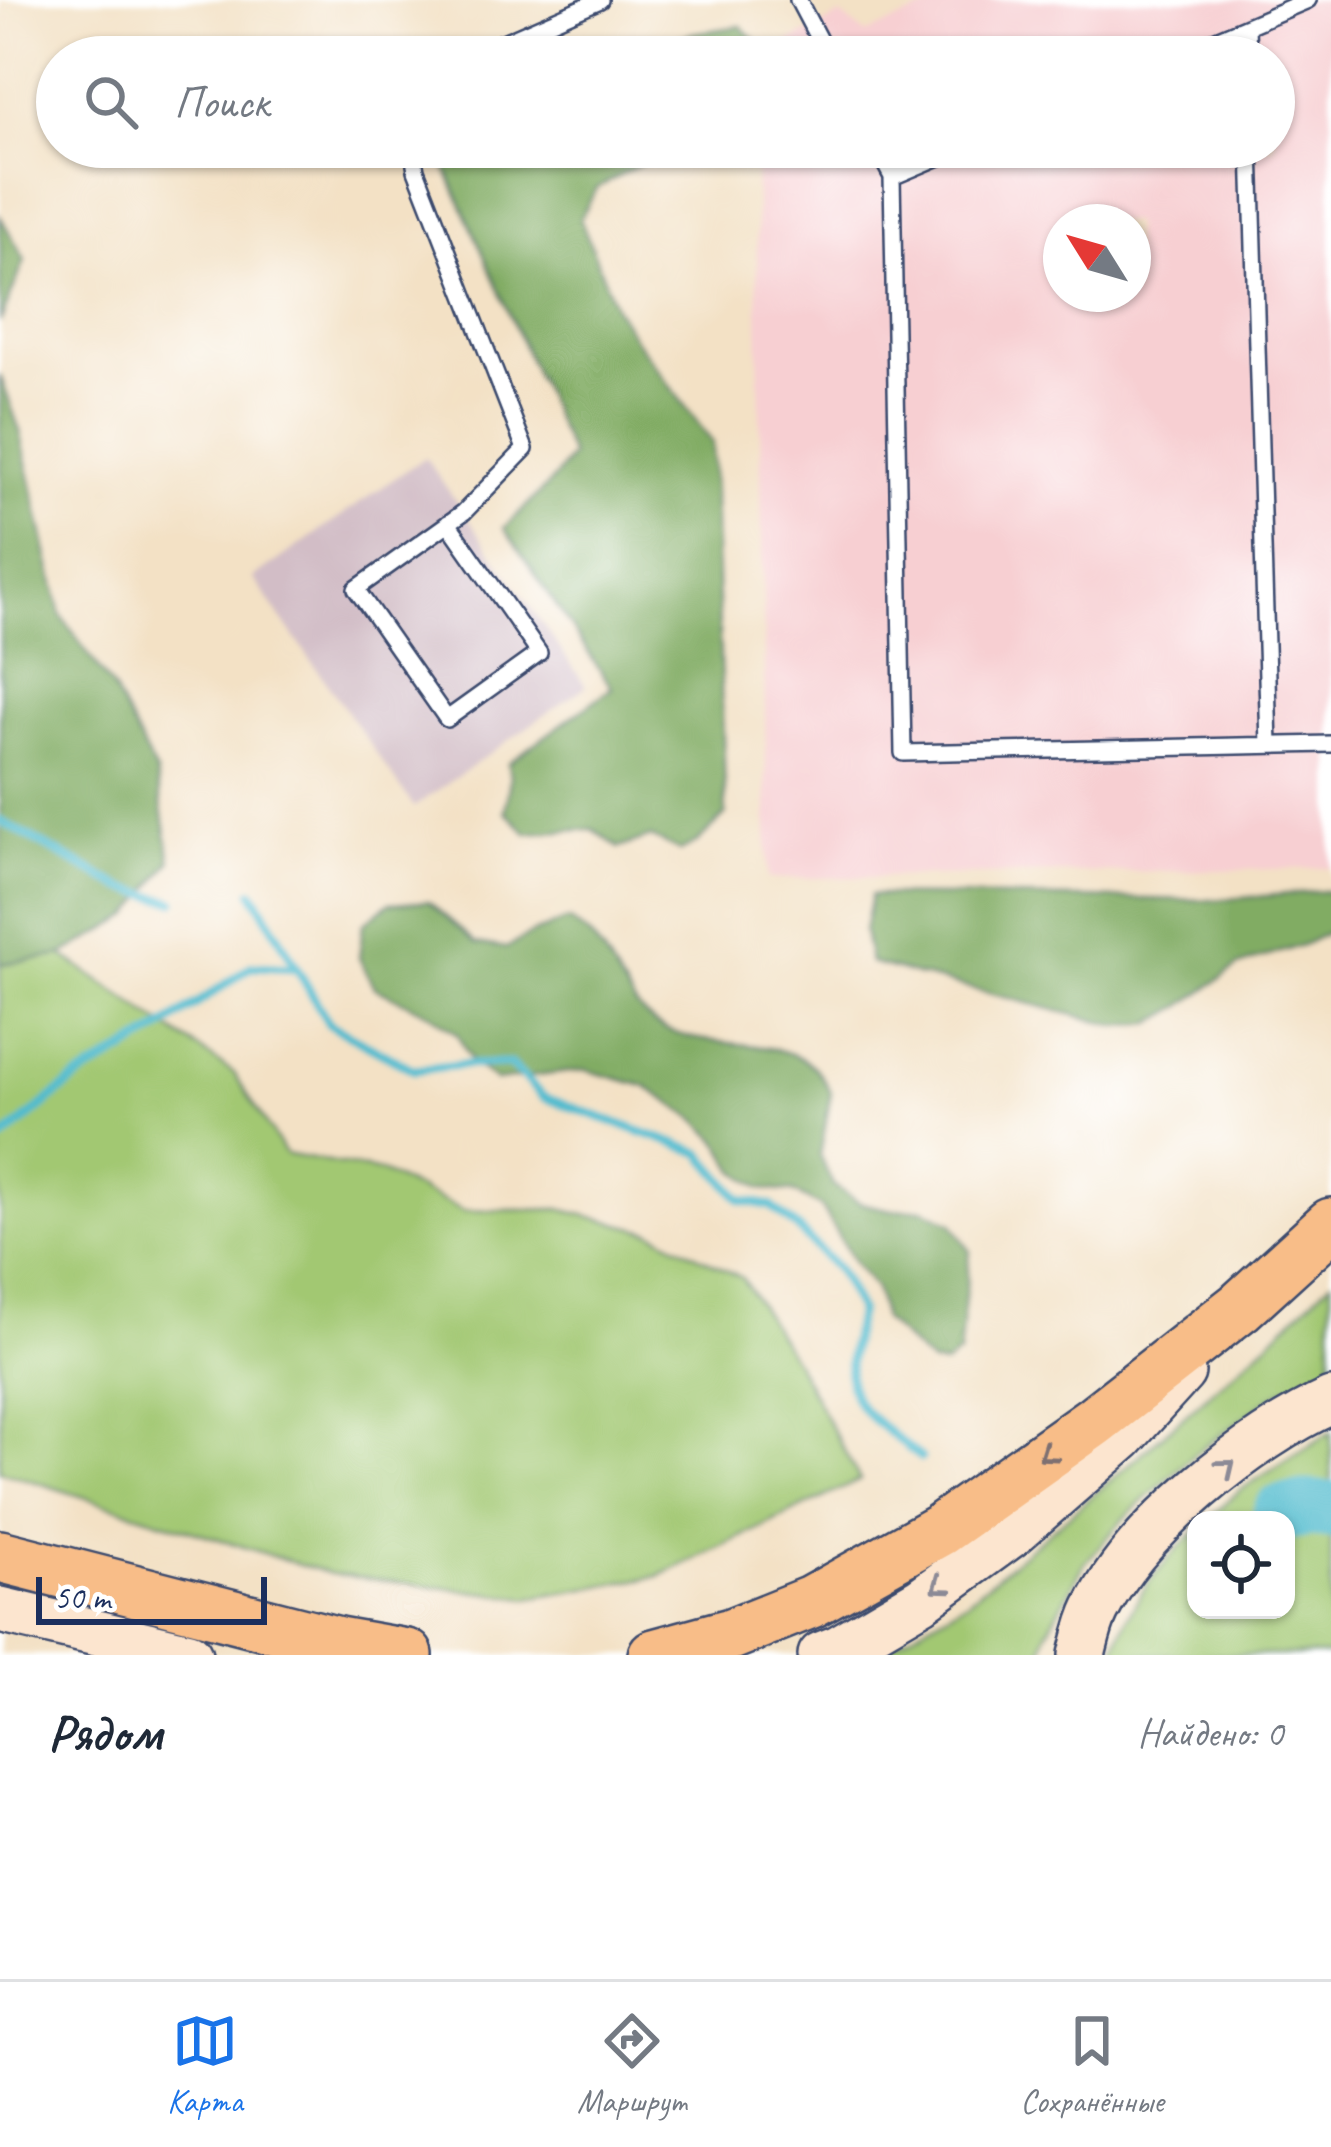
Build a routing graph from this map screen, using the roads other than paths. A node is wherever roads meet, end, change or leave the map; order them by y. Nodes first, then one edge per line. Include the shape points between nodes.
1 (600, 0) edge
2 (797, 0) edge
3 (1308, 0) edge
4 (1247, 26) junction
5 (517, 36) edge
6 (817, 36) edge
7 (1223, 36) edge
8 (1247, 36) edge
9 (416, 168) edge
10 (887, 168) edge
11 (913, 168) edge
12 (1252, 168) edge
13 (892, 177) junction
14 (448, 523) junction
15 (1331, 744) edge
16 (1269, 745) junction
17 (1331, 1224) edge
18 (1240, 1307) junction
19 (1331, 1401) edge
20 (0, 1556) edge
21 (0, 1610) edge
22 (0, 1628) edge
23 (82, 1655) edge
24 (190, 1655) edge
25 (407, 1655) edge
26 (654, 1655) edge
27 (821, 1655) edge
28 (1082, 1655) edge

1 - 5 lane
2 - 6 lane
3 - 4 lane
4 - 7 lane
4 - 8 lane
9 - 14 lane via 525,449
10 - 13 lane
11 - 13 lane
12 - 16 lane
13 - 16 lane via 903,753
14 - 14 lane via 356,589 447,718 539,653
15 - 16 lane
17 - 18 highway
18 -> 26 highway via 940,1530 811,1602
18 -> 27 main road via 1122,1438 1013,1533 922,1600
28 -> 19 main road via 1094,1614 1152,1531 1246,1452
20 - 25 highway
21 - 24 main road
22 - 23 main road

